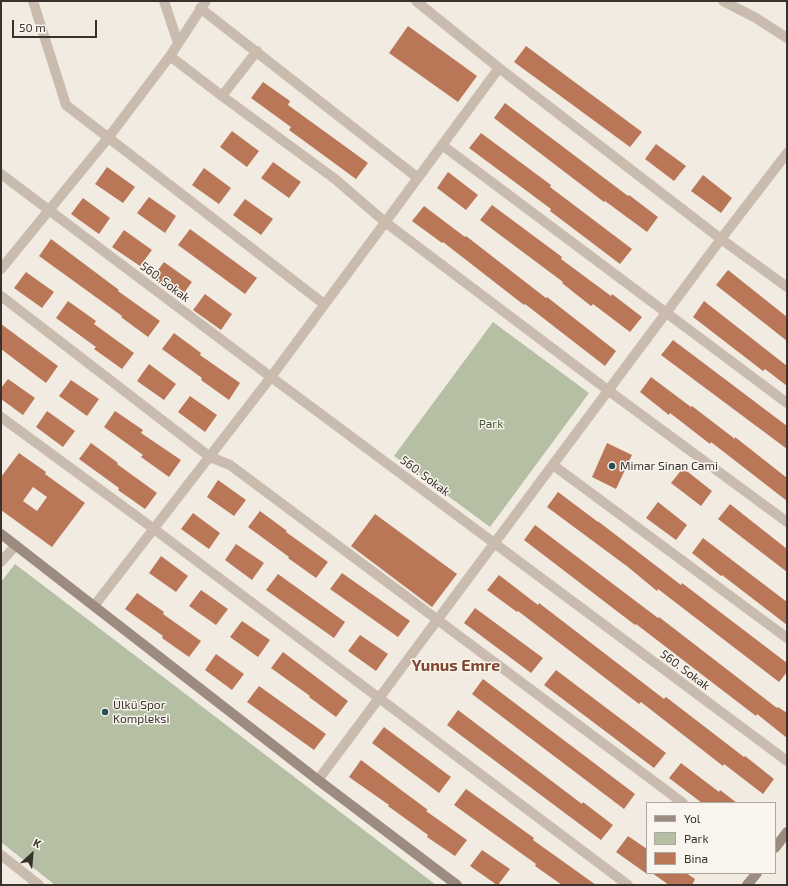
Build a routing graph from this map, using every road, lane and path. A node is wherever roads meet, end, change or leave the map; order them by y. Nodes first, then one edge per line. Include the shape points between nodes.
1 (33, 1) edge
2 (164, 1) edge
3 (416, 1) edge
4 (723, 1) edge
5 (203, 5) edge
6 (787, 38) edge
7 (178, 43) junction
8 (257, 52) junction
9 (170, 56) junction
10 (499, 68) junction
11 (222, 96) junction
12 (108, 138) junction
13 (442, 145) junction
14 (785, 158) edge
15 (1, 174) edge
16 (418, 178) junction
17 (48, 211) junction
18 (385, 222) junction
19 (721, 239) junction
20 (1, 269) edge
21 (787, 287) edge
22 (1, 296) edge
23 (324, 304) junction
24 (667, 312) junction
25 (271, 378) junction
26 (609, 391) junction
27 (787, 403) edge
28 (1, 417) edge
29 (210, 457) junction
30 (553, 465) junction
31 (787, 522) edge
32 (154, 529) junction
33 (1, 534) edge
34 (494, 544) junction
35 (16, 545) junction
36 (1, 562) edge
37 (94, 606) junction
38 (438, 619) junction
39 (787, 638) edge
40 (379, 698) junction
41 (787, 761) edge
42 (318, 780) junction
43 (682, 802) edge
44 (787, 832) edge
45 (776, 847) edge
46 (1, 855) edge
47 (756, 874) edge
48 (39, 885) edge
49 (457, 885) edge
50 (628, 885) edge
51 (747, 885) edge

1 - 12 street via 66,105
2 - 7 street
3 - 10 street
4 - 6 street
5 - 7 street
5 - 8 street
7 - 9 street
8 - 11 street
8 - 16 street
9 - 11 street
9 - 12 street
10 - 13 street
10 - 19 street
11 - 18 street via 335,179
12 - 17 street
12 - 23 street
13 - 16 street
13 - 24 street
14 - 19 street
15 - 17 street, 560. Sokak
16 - 18 street
17 - 20 street
17 - 25 street, 560. Sokak
18 - 23 street
18 - 26 street
19 - 21 street
19 - 24 street
22 - 29 street
23 - 25 street
24 - 26 street
24 - 27 street
25 - 29 street
25 - 34 street, 560. Sokak
26 - 30 street
26 - 31 street
28 - 32 street
29 - 32 street
29 - 38 street via 230,465
30 - 34 street
30 - 39 street
32 - 37 street
32 - 40 street
33 - 35 street
34 - 38 street
34 - 41 street, 560. Sokak
35 - 36 street
35 - 37 street
37 - 42 street
38 - 40 street
38 - 43 street
40 - 42 street
40 - 50 street
42 - 49 street
44 - 45 street
46 - 48 street
47 - 51 street

